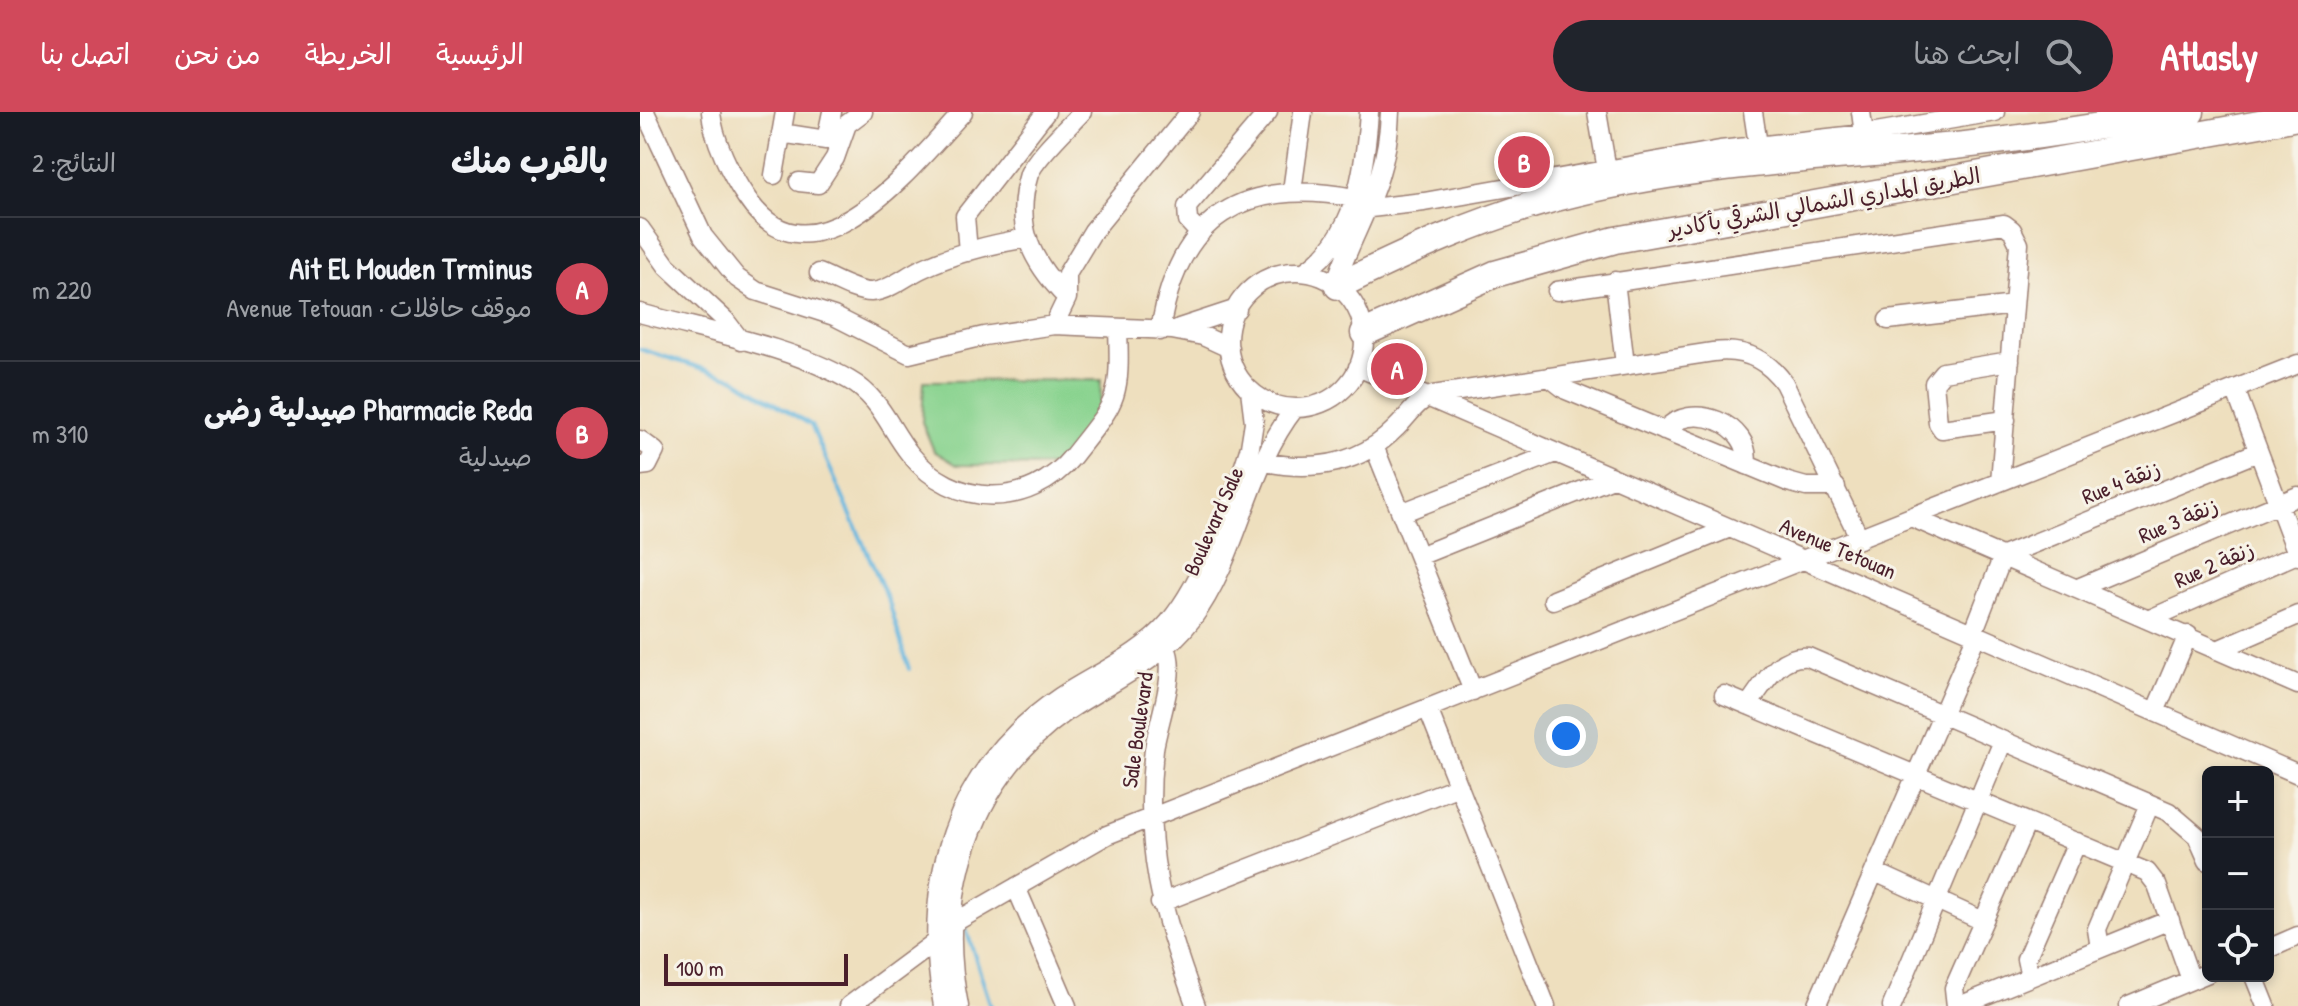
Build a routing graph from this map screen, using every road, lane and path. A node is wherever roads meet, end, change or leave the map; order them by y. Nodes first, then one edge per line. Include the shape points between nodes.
1 (645, 112) edge
2 (711, 112) edge
3 (785, 112) edge
4 (832, 112) edge
5 (863, 112) edge
6 (963, 112) edge
7 (1046, 112) edge
8 (1082, 112) edge
9 (1190, 112) edge
10 (1268, 112) edge
11 (1303, 112) edge
12 (1369, 112) edge
13 (1390, 112) edge
14 (1597, 112) edge
15 (1753, 112) edge
16 (1861, 112) edge
17 (1995, 112) edge
18 (2191, 112) edge
19 (2298, 117) edge
20 (846, 127) junction
21 (781, 133) junction
22 (1864, 134) junction
23 (826, 140) junction
24 (1758, 145) junction
25 (1607, 170) junction
26 (774, 175) dead end
27 (799, 182) dead end
28 (1292, 191) junction
29 (1362, 203) junction
30 (640, 228) edge
31 (1200, 234) junction
32 (1028, 238) junction
33 (968, 252) junction
34 (1304, 272) junction
35 (819, 273) dead end
36 (1615, 281) junction
37 (1336, 285) junction
38 (1557, 291) dead end
39 (1067, 298) junction
40 (2014, 305) junction
41 (1237, 309) junction
42 (640, 313) edge
43 (1888, 320) dead end
44 (1054, 325) junction
45 (1118, 330) junction
46 (1166, 330) junction
47 (1364, 333) junction
48 (741, 341) junction
49 (1229, 348) junction
50 (2010, 361) junction
51 (2298, 364) edge
52 (1625, 365) junction
53 (1358, 367) junction
54 (1549, 377) junction
55 (2235, 389) junction
56 (1250, 390) junction
57 (1426, 397) junction
58 (1295, 408) junction
59 (2006, 420) junction
60 (1664, 431) junction
61 (1253, 435) junction
62 (640, 440) edge
63 (1273, 443) junction
64 (1374, 446) junction
65 (2258, 452) junction
66 (1555, 453) junction
67 (1265, 462) junction
68 (1746, 465) junction
69 (640, 466) edge
70 (1613, 478) junction
71 (2000, 482) junction
72 (1836, 487) junction
73 (2298, 496) edge
74 (2278, 504) junction
75 (1401, 513) junction
76 (1911, 517) junction
77 (1730, 528) junction
78 (1860, 539) junction
79 (2298, 555) edge
80 (1419, 556) junction
81 (2003, 556) junction
82 (1809, 561) junction
83 (2078, 588) junction
84 (1553, 600) dead end
85 (2298, 615) edge
86 (2150, 619) junction
87 (1975, 634) junction
88 (2188, 635) junction
89 (1166, 648) junction
90 (2220, 649) junction
91 (2298, 685) edge
92 (1473, 691) junction
93 (1724, 695) dead end
94 (1748, 705) junction
95 (1428, 709) junction
96 (2155, 712) junction
97 (1943, 715) junction
98 (2003, 741) junction
99 (2298, 774) edge
100 (1917, 776) junction
101 (1459, 786) junction
102 (1977, 801) junction
103 (2150, 804) junction
104 (1151, 818) junction
105 (2027, 822) junction
106 (2077, 842) junction
107 (2202, 846) edge
108 (2125, 863) junction
109 (1875, 872) junction
110 (1016, 887) junction
111 (1935, 899) junction
112 (1160, 903) junction
113 (2170, 920) junction
114 (1983, 921) junction
115 (950, 925) junction
116 (2298, 936) edge
117 (934, 943) junction
118 (2274, 946) edge
119 (2100, 948) junction
120 (2030, 977) junction
121 (2200, 977) edge
122 (2256, 982) edge
123 (849, 1006) edge
124 (943, 1006) edge
125 (959, 1006) edge
126 (1067, 1006) edge
127 (1196, 1006) edge
128 (1546, 1006) edge
129 (1816, 1006) edge
130 (1892, 1006) edge
131 (1958, 1006) edge
132 (2129, 1006) edge
133 (2266, 1006) edge

1 - 44 street via 703,236 737,278 756,291 834,316 909,354
2 - 6 street via 742,192 756,213 791,233 818,232 855,215 907,174
3 - 21 street
4 - 23 street
5 - 20 street
7 - 33 street via 965,216
8 - 32 street via 1030,172
9 - 39 street via 1093,231 1067,274
10 - 31 street via 1187,207 1188,221
11 - 28 street
12 - 29 street
13 - 29 street via 1384,160
14 - 25 street
15 - 24 street
16 - 22 street
17 - 22 street
18 - 37 highway, الطريق المداري الشمالي الشرقي بأكادير via 1951,146 1625,182 1486,220
19 - 47 highway, الطريق المداري الشمالي الشرقي بأكادير via 1615,240 1495,274
20 - 23 street
20 - 27 street via 818,184
21 - 23 street
21 - 26 street
22 - 24 street
24 - 25 street
25 - 29 street via 1432,201
28 - 29 street
28 - 31 street via 1245,200
29 - 34 street via 1331,249
29 - 37 street
30 - 48 street via 667,266
31 - 46 street via 1175,271
32 - 33 street
32 - 39 street via 1029,252 1041,271
33 - 35 street via 868,292
34 - 37 street
34 - 41 street via 1258,285
36 - 38 street
36 - 40 street via 1998,223 2012,230 2019,244
36 - 52 street
37 - 47 street via 1356,307
39 - 44 street
40 - 43 street
40 - 50 street
41 - 46 street
41 - 49 street
42 - 48 street
44 - 45 street
45 - 46 street
45 - 48 street via 1119,384 1106,414 1051,479 1016,495 993,497 960,490 928,472 875,401 849,379
46 - 49 street via 1203,336
47 - 53 street
49 - 56 street via 1236,371
50 - 59 street
50 - 59 street via 1943,372 1934,383 1942,429
51 - 55 street
52 - 54 street
52 - 72 street via 1722,351 1757,358 1784,383
53 - 57 street, Avenue Tetouan
53 - 58 street via 1333,397
54 - 57 street
54 - 60 street via 1566,390
55 - 65 street
55 - 71 street
56 - 58 street via 1271,403
56 - 61 street
57 - 64 street
57 - 66 street, Avenue Tetouan
58 - 63 street, Boulevard Sale
59 - 71 street
60 - 68 street
60 - 68 street via 1674,422 1706,417 1740,434
61 - 63 street
61 - 117 street via 1196,583 1178,611 1143,646 1029,721 977,783 944,861
62 - 69 street via 655,451 648,465
63 - 67 street, Boulevard Sale
64 - 67 street via 1349,460 1321,466
64 - 75 street
65 - 74 street
65 - 81 street, Rue 4 زنقة
66 - 70 street, Avenue Tetouan
66 - 75 street
67 - 89 street, Boulevard Sale via 1204,600
68 - 72 street via 1797,485
70 - 77 street, Avenue Tetouan
70 - 80 street
71 - 76 street
72 - 78 street
73 - 74 street, Rue 3 زنقة
74 - 79 street
74 - 83 street, Rue 3 زنقة
75 - 80 street
76 - 78 street
76 - 81 street
77 - 82 street, Avenue Tetouan
77 - 84 street
78 - 82 street
79 - 86 street, Rue 2 زنقة
80 - 92 street
81 - 83 street
81 - 87 street
82 - 87 street, Avenue Tetouan
82 - 92 street
83 - 86 street
85 - 90 street
86 - 88 street
87 - 96 street, Avenue Tetouan
87 - 97 street
88 - 90 street
88 - 96 street
89 - 104 street, Sale Boulevard via 1170,667 1154,750
89 - 115 street, Boulevard Sale via 1068,711 1013,761 972,827 956,875
90 - 91 street
92 - 95 street
93 - 94 street
94 - 97 street via 1780,664 1802,656
94 - 100 street
95 - 101 street
95 - 104 street
96 - 99 street, Avenue Tetouan
97 - 98 street
97 - 100 street
98 - 102 street
98 - 103 street
100 - 102 street
100 - 109 street
101 - 112 street
101 - 128 street
102 - 105 street
102 - 111 street
103 - 107 street via 2185,823
103 - 108 street
104 - 110 street via 1081,849
104 - 112 street, Sale Boulevard
105 - 106 street
105 - 114 street
106 - 108 street
106 - 120 street via 2026,959
108 - 113 street via 2155,880
108 - 119 street via 2097,929
109 - 111 street
109 - 129 street
110 - 115 street
110 - 126 street
111 - 114 street
111 - 130 street
112 - 127 street, Sale Boulevard
113 - 119 street
113 - 121 street
114 - 131 street via 1954,988
115 - 125 street, Boulevard Sale
116 - 118 street
117 - 123 street
117 - 124 street
119 - 120 street
120 - 131 street
121 - 132 street
122 - 133 street

